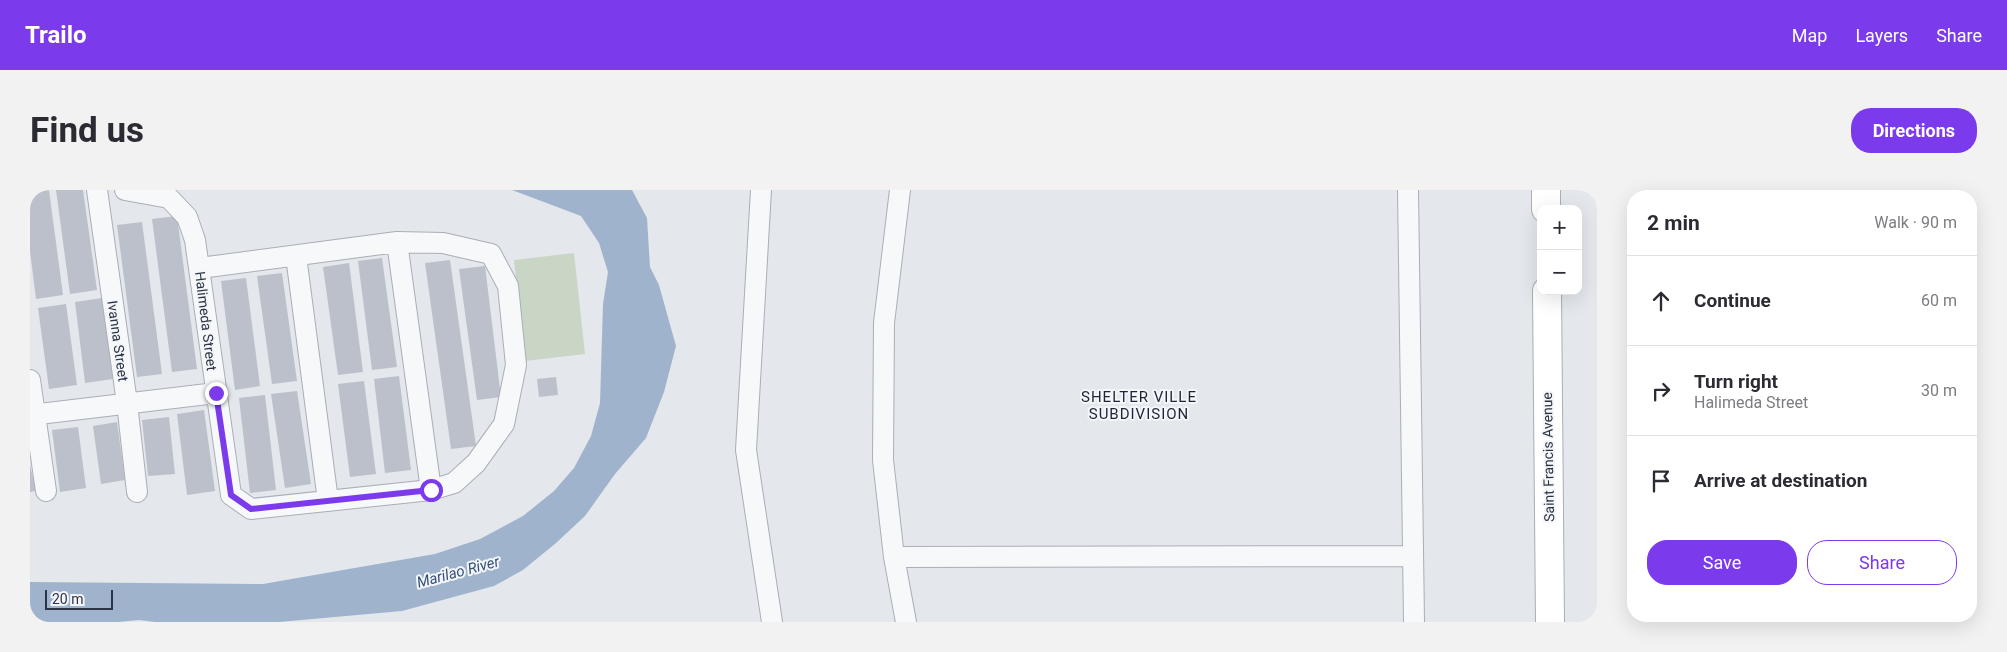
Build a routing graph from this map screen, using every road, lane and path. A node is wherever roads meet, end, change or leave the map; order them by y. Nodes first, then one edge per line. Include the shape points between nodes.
1 (97, 190) edge
2 (125, 190) edge
3 (761, 190) edge
4 (900, 190) edge
5 (1408, 190) edge
6 (1546, 190) edge
7 (1546, 205) edge
8 (397, 242) junction
9 (296, 256) junction
10 (200, 268) junction
11 (1547, 295) edge
12 (30, 380) edge
13 (216, 393) junction
14 (127, 403) junction
15 (32, 415) edge
16 (431, 490) junction
17 (46, 491) dead end
18 (137, 492) dead end
19 (328, 501) junction
20 (1413, 556) junction
21 (894, 557) junction
22 (772, 622) edge
23 (906, 622) edge
24 (1414, 622) edge
25 (1550, 622) edge

1 - 14 street, Ivanna Street
2 - 10 street, Halimeda Street via 169,198 187,217
3 - 22 street via 746,450
4 - 21 street via 884,323 882,460
5 - 20 street
6 - 7 street
8 - 9 street
8 - 16 street
8 - 16 street via 443,243 491,254 508,286 516,365 504,424 476,463 454,483
9 - 10 street
9 - 19 street
10 - 13 street, Halimeda Street
11 - 25 street, Saint Francis Avenue
12 - 15 street
13 - 14 street
13 - 19 street, Halimeda Street via 231,495 251,509
14 - 15 street
14 - 18 street, Ivanna Street
15 - 17 street
16 - 19 street
20 - 21 street
20 - 24 street
21 - 23 street

